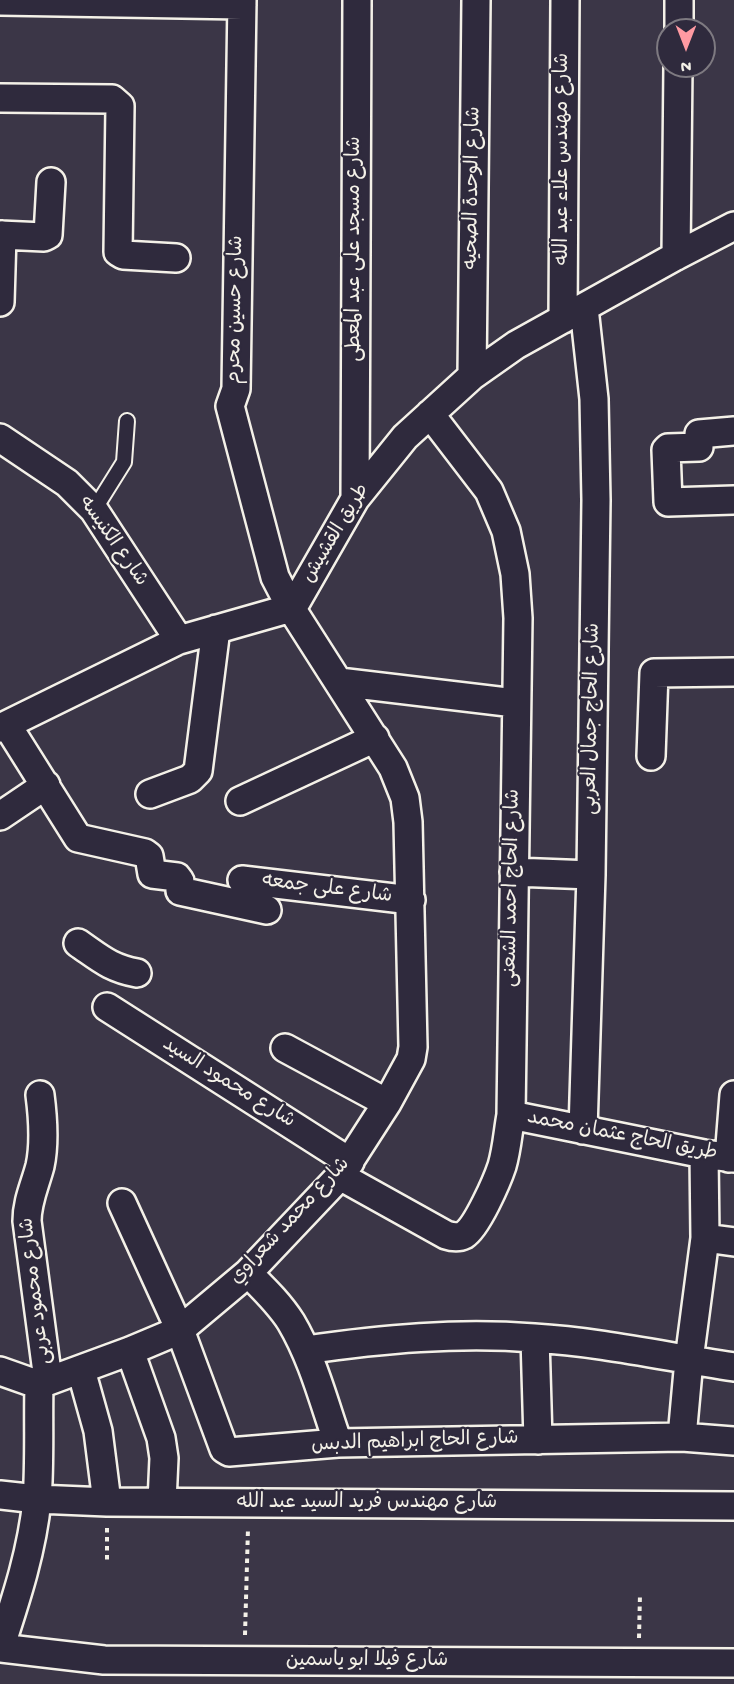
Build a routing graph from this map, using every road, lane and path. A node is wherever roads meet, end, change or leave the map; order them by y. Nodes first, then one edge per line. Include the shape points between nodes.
1 (357, 0) edge
2 (476, 0) edge
3 (565, 0) edge
4 (679, 0) edge
5 (0, 1) edge
6 (73, 1) edge
7 (242, 3) edge
8 (679, 18) edge
9 (678, 78) edge
10 (0, 98) edge
11 (51, 182) dead end
12 (734, 226) edge
13 (1, 235) edge
14 (676, 256) junction
15 (176, 258) dead end
16 (0, 303) edge
17 (574, 313) junction
18 (472, 376) junction
19 (430, 414) junction
20 (127, 421) dead end
21 (734, 431) edge
22 (0, 438) edge
23 (355, 499) junction
24 (734, 500) edge
25 (94, 510) junction
26 (291, 608) junction
27 (216, 629) junction
28 (179, 640) junction
29 (734, 672) edge
30 (339, 682) junction
31 (515, 703) junction
32 (3, 727) edge
33 (375, 738) junction
34 (651, 756) dead end
35 (46, 785) junction
36 (150, 794) dead end
37 (240, 801) dead end
38 (0, 816) edge
39 (514, 872) junction
40 (591, 875) junction
41 (242, 880) dead end
42 (411, 900) junction
43 (267, 910) dead end
44 (78, 943) dead end
45 (285, 1048) dead end
46 (40, 1095) dead end
47 (734, 1095) edge
48 (387, 1103) junction
49 (511, 1115) junction
50 (583, 1131) junction
51 (722, 1157) edge
52 (345, 1169) junction
53 (122, 1203) dead end
54 (705, 1238) junction
55 (734, 1242) edge
56 (248, 1273) junction
57 (180, 1330) junction
58 (535, 1338) junction
59 (306, 1350) junction
60 (130, 1351) junction
61 (688, 1360) junction
62 (734, 1367) edge
63 (81, 1370) junction
64 (0, 1371) edge
65 (44, 1382) junction
66 (682, 1437) junction
67 (538, 1440) junction
68 (734, 1442) edge
69 (338, 1443) junction
70 (0, 1495) edge
71 (37, 1499) junction
72 (107, 1502) junction
73 (162, 1502) junction
74 (249, 1504) junction
75 (734, 1506) edge
76 (640, 1594) dead end
77 (0, 1648) edge
78 (244, 1662) junction
79 (639, 1663) junction
80 (734, 1663) edge

1 - 23 street, شارع مسجد على عبد المعطى
2 - 18 street, شارع الوحدة الصحيه
3 - 17 street, شارع مهندس علاء عبد الله
4 - 8 street
5 - 6 street
6 - 7 street
7 - 26 street, شارع حسين محرم via 236,388 230,406 271,567
9 - 14 street
10 - 15 street via 117,101 118,252
11 - 13 street via 48,235
12 - 14 street, طريق القشيش
13 - 16 street
14 - 17 street, طريق القشيش
17 - 18 street, طريق القشيش via 516,345
17 - 40 street, شارع الحاج جمال العربى via 594,399
18 - 19 street, طريق القشيش
19 - 23 street, طريق القشيش via 405,437
19 - 31 street, شارع الحاج احمد الشعنى via 489,490 506,531 515,574 518,618
20 - 25 lane via 123,465
21 - 24 street via 699,434 699,447 666,450 668,502
22 - 25 street, شارع الكنيسه via 67,483
23 - 26 street, طريق القشيش
25 - 28 street, شارع الكنيسه
26 - 27 street
26 - 30 street, شارع حسين محرم
27 - 28 street
27 - 36 street via 198,771 190,779
28 - 32 street
29 - 34 street via 654,673
30 - 31 street
30 - 33 street, شارع محمد شعراوي
31 - 39 street, شارع الحاج احمد الشعنى
32 - 35 street
33 - 37 street
33 - 42 street, شارع محمد شعراوي via 405,798
35 - 38 street
35 - 43 street via 78,838 147,854 150,872 177,877 180,891
39 - 40 street
39 - 49 street, شارع الحاج احمد الشعنى
40 - 50 street, شارع الحاج جمال العربى
41 - 42 street, شارع على جمعه
42 - 48 street, شارع محمد شعراوي via 413,1047 411,1059
44 - 52 street, شارع محمود السيد via 110,966 128,972 104,1013
45 - 48 street
46 - 65 street, شارع محمود عربى via 42,1150 27,1221
47 - 51 street
48 - 52 street, شارع محمد شعراوي
49 - 50 street, طريق الحاج عثمان محمد
49 - 52 street, شارع الحاج احمد الشعنى via 494,1188 462,1236 446,1235
50 - 51 street, طريق الحاج عثمان محمد
51 - 54 street
52 - 56 street, شارع محمد شعراوي
53 - 57 street, شارع الحاج ابراهيم الدبس
54 - 55 street
54 - 61 street
56 - 57 street, شارع محمد شعراوي
56 - 59 street via 274,1299
57 - 60 street, شارع محمد شعراوي
57 - 69 street, شارع الحاج ابراهيم الدبس via 224,1449 234,1453
58 - 59 street via 420,1337
58 - 61 street via 612,1346
58 - 67 street
59 - 69 street
60 - 63 street, شارع محمد شعراوي
60 - 73 street via 161,1438
61 - 62 street
61 - 66 street
63 - 65 street, شارع محمد شعراوي
63 - 72 street via 98,1431
64 - 65 street
65 - 71 street, شارع محمود عربى
66 - 67 street, شارع الحاج ابراهيم الدبس
66 - 68 street, شارع الحاج ابراهيم الدبس
67 - 69 street, شارع الحاج ابراهيم الدبس
70 - 71 street, شارع مهندس فريد السيد عبد الله
71 - 72 street, شارع مهندس فريد السيد عبد الله
71 - 77 street, شارع محمود عربى via 21,1587
72 - 73 street, شارع مهندس فريد السيد عبد الله
73 - 74 street, شارع مهندس فريد السيد عبد الله
74 - 75 street, شارع مهندس فريد السيد عبد الله
74 - 78 path
76 - 79 path
77 - 78 street, شارع فيلا ابو ياسمين via 104,1660
78 - 79 street, شارع فيلا ابو ياسمين
79 - 80 street, شارع فيلا ابو ياسمين

